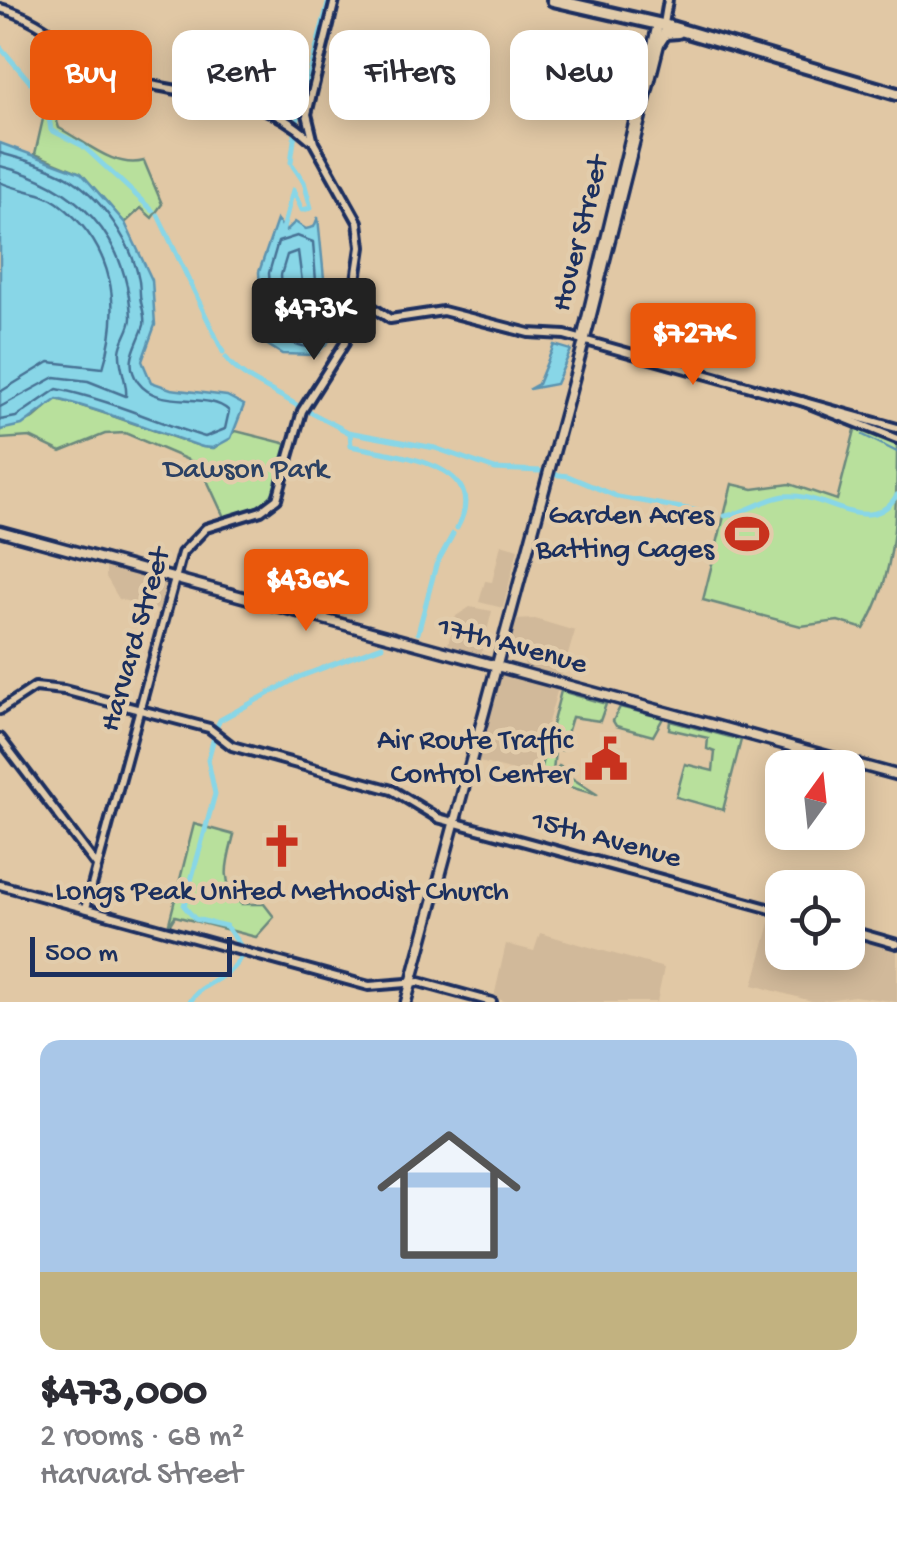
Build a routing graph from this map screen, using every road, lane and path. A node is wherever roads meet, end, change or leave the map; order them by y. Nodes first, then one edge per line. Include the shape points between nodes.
1 (334, 0) edge
2 (553, 0) edge
3 (667, 0) edge
4 (0, 8) edge
5 (633, 17) junction
6 (661, 24) junction
7 (689, 32) junction
8 (656, 42) junction
9 (897, 94) edge
10 (314, 144) junction
11 (360, 292) junction
12 (582, 338) junction
13 (787, 395) junction
14 (897, 428) edge
15 (897, 439) edge
16 (0, 531) edge
17 (174, 578) junction
18 (494, 665) junction
19 (0, 710) edge
20 (139, 710) junction
21 (0, 738) edge
22 (897, 775) edge
23 (454, 822) junction
24 (98, 867) junction
25 (0, 885) edge
26 (765, 907) edge
27 (86, 908) junction
28 (865, 935) edge
29 (897, 944) edge
30 (411, 982) junction
31 (406, 1002) edge
32 (492, 1002) edge

1 - 10 street, Harvard Street via 306,114
2 - 5 main road
3 - 6 street
4 - 10 street via 36,20 120,76 237,98 297,128
5 - 6 main road
5 - 8 main road
6 - 7 main road
6 - 8 main road, Hover Street
7 - 8 main road via 665,33
7 - 9 main road
8 - 12 main road, Hover Street
10 - 11 street, Harvard Street via 358,222
11 - 12 street via 390,319 443,311 529,334
11 - 17 street, Harvard Street via 342,308 345,343 302,411 276,499 261,511 198,533
12 - 13 street
12 - 18 main road, Hover Street
13 - 14 street
13 - 15 street
16 - 17 main road, 17th Avenue
17 - 18 main road, 17th Avenue
17 - 20 street, Harvard Street
18 - 22 main road, 17th Avenue
18 - 23 main road, Hover Street
19 - 20 street, 15th Avenue via 42,686
20 - 23 street, 15th Avenue via 209,728 240,749 392,790
20 - 24 street, Harvard Street
21 - 24 street
23 - 26 street, 15th Avenue
23 - 30 main road, Hover Street
24 - 27 street, Harvard Street
25 - 27 street
27 - 30 street via 369,986
28 - 29 street
30 - 31 main road, Hover Street
30 - 32 street

